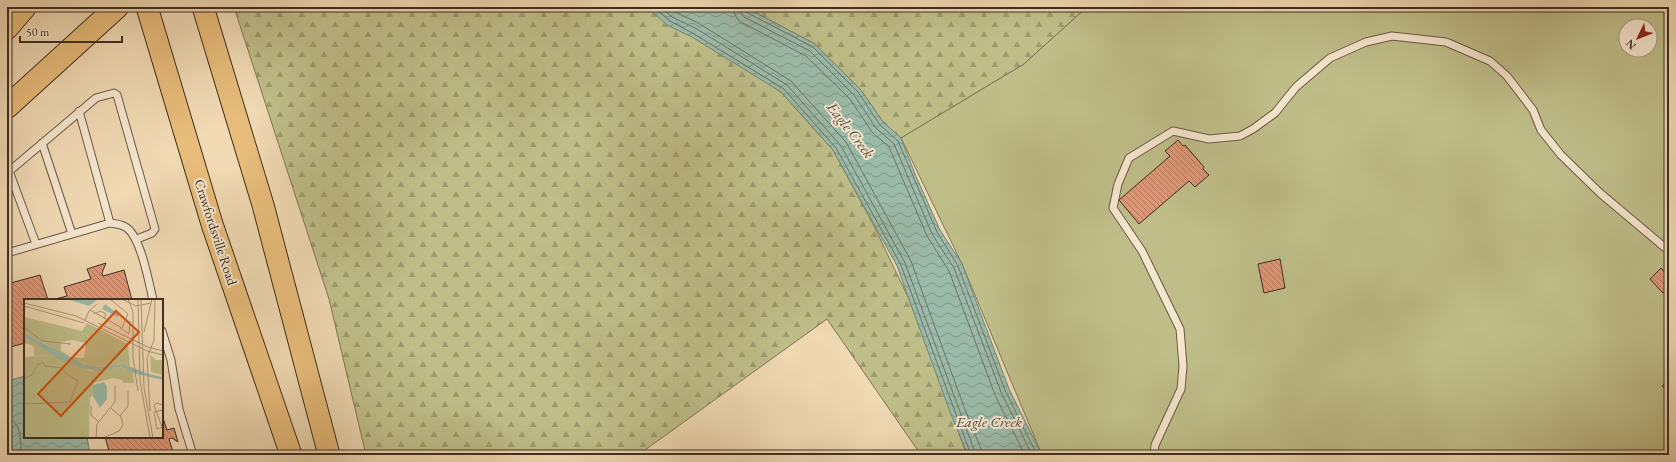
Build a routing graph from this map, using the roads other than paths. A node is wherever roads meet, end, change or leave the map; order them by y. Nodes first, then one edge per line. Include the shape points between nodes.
1 (25, 7) edge
2 (116, 7) edge
3 (147, 7) edge
4 (203, 7) edge
5 (7, 28) edge
6 (7, 107) edge
7 (79, 111) junction
8 (42, 143) junction
9 (8, 172) edge
10 (110, 223) junction
11 (72, 234) junction
12 (137, 239) junction
13 (36, 244) junction
14 (1669, 251) edge
15 (7, 253) edge
16 (153, 299) edge
17 (163, 333) edge
18 (193, 455) edge
19 (291, 455) edge
20 (330, 455) edge
21 (1154, 455) edge

1 - 5 highway
2 - 6 highway
3 - 19 main road, Crawfordsville Road via 212,224
4 - 20 main road via 265,211
7 - 8 lane
7 - 10 lane
7 - 12 lane via 100,96 114,93 117,95 155,229 152,233
8 - 9 lane
8 - 11 lane
9 - 13 lane
10 - 11 lane
10 - 12 lane via 121,224
11 - 13 lane
12 - 16 lane
13 - 15 lane
14 - 21 lane via 1600,193 1561,155 1541,130 1533,110 1523,95 1507,76 1490,62 1446,42 1392,36 1366,42 1330,58 1296,87 1275,113 1253,130 1240,136 1209,139 1173,131 1129,158 1118,184 1113,208 1142,251 1180,329 1184,366 1181,389 1155,445
17 - 18 lane via 171,360 179,409

